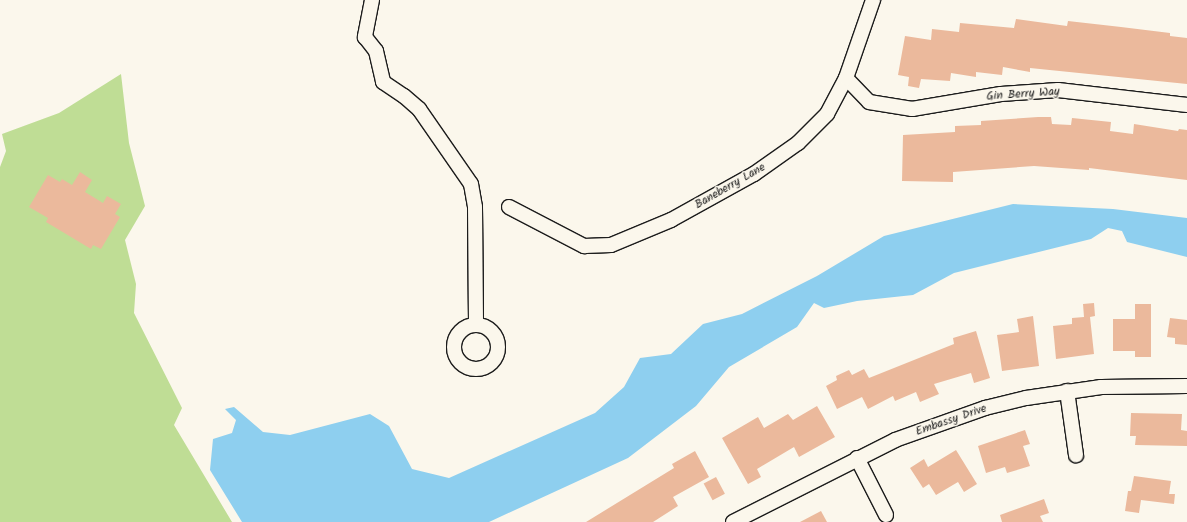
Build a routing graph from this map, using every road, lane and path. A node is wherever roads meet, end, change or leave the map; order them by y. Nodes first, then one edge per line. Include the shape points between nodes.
1 (372, 0) edge
2 (873, 0) edge
3 (846, 78) junction
4 (1187, 105) edge
5 (509, 207) dead end
6 (476, 325) dead end
7 (1187, 386) edge
8 (1067, 391) junction
9 (1076, 455) dead end
10 (856, 458) junction
11 (886, 515) dead end
12 (733, 522) edge

1 - 6 street via 365,37 376,51 383,82 419,109 471,184 474,207
2 - 3 street, Baneberry Lane
3 - 4 street, Gin Berry Way via 869,102 912,109 1001,94 1058,90
3 - 5 street, Baneberry Lane via 827,114 798,143 754,174 671,220 611,245 584,246
7 - 8 street, Embassy Drive via 1143,385
8 - 9 street
8 - 10 street, Embassy Drive via 1012,402 944,421
10 - 11 street
10 - 12 street, Embassy Drive

